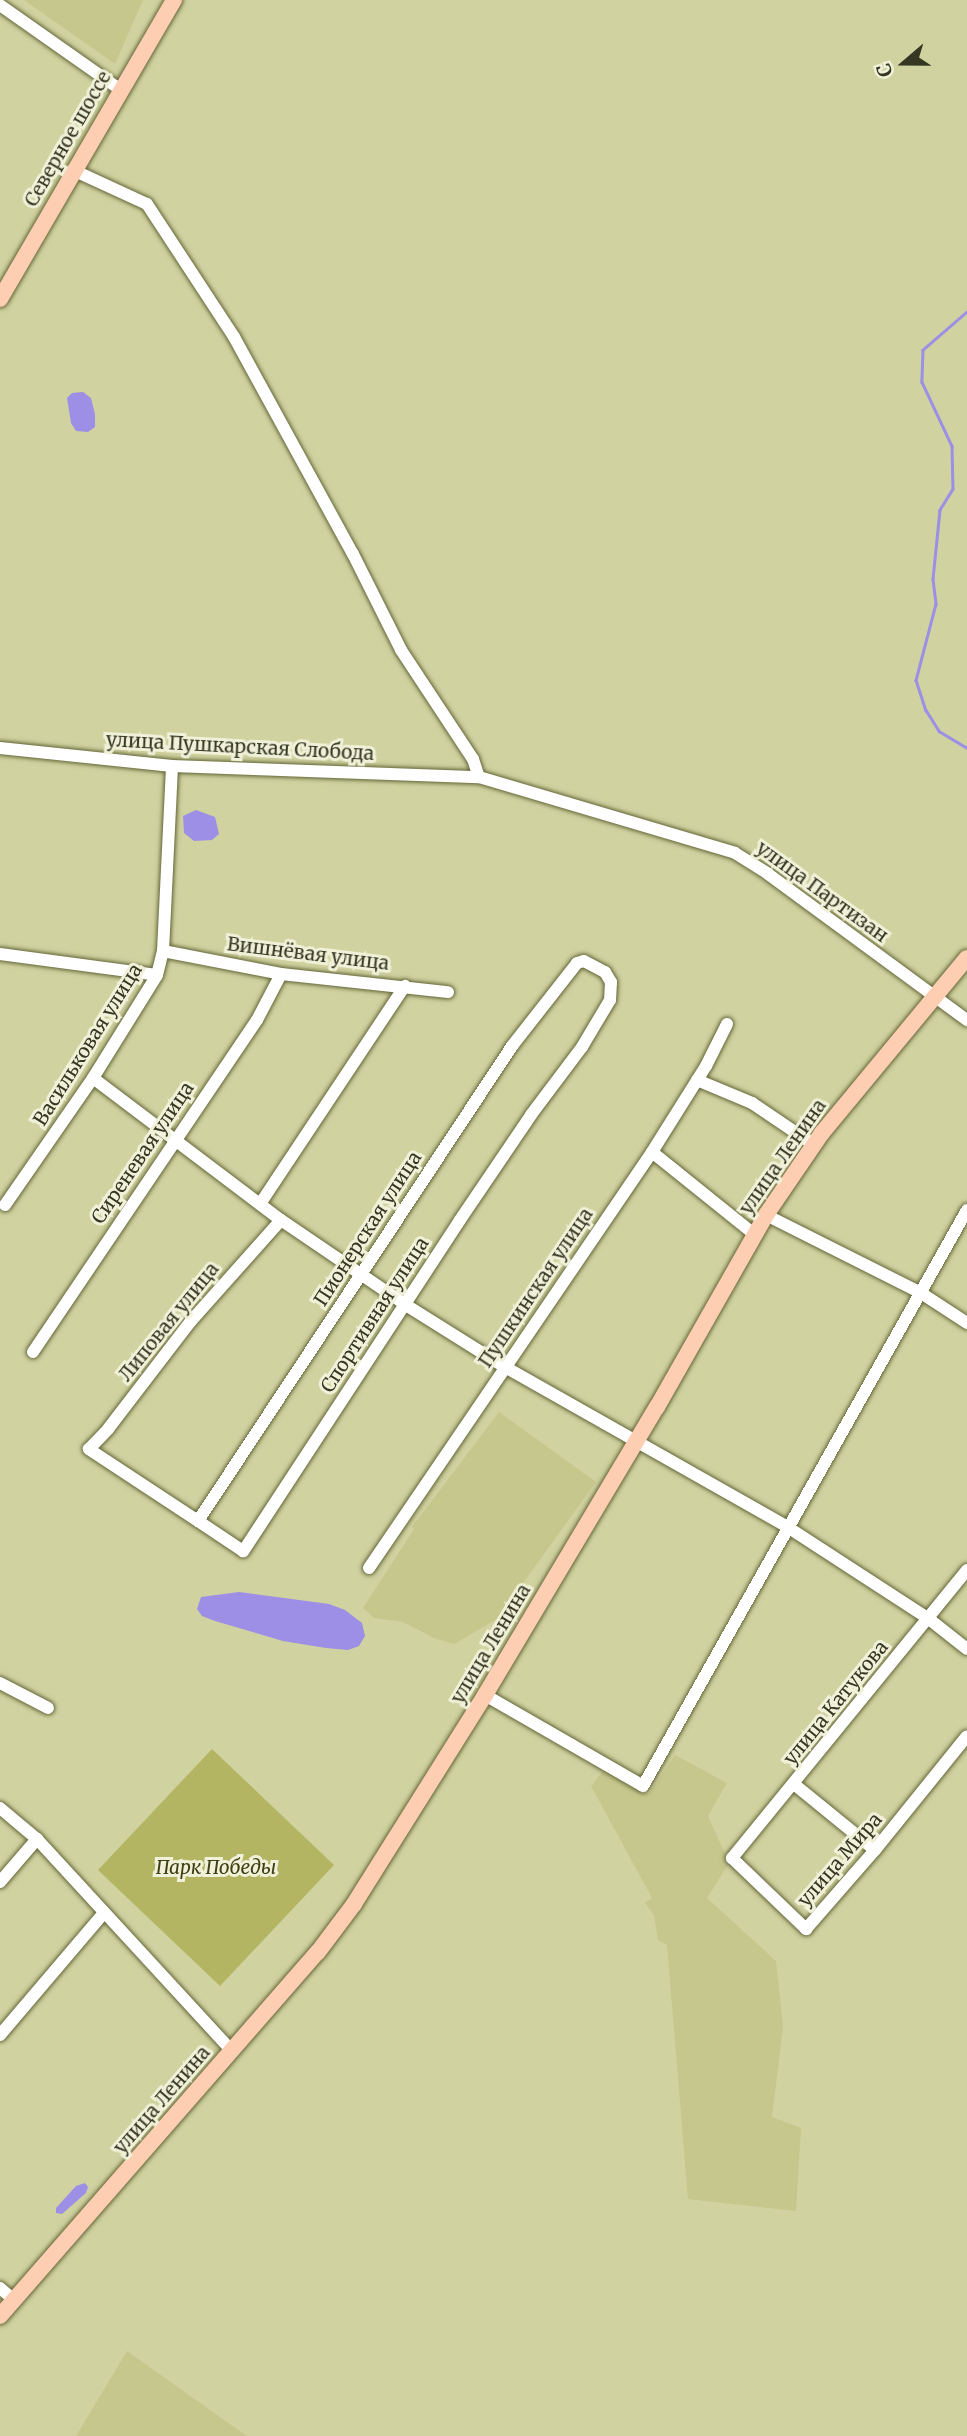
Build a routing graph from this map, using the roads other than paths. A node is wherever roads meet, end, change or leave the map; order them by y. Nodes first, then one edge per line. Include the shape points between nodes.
1 (174, 0) edge
2 (0, 5) edge
3 (121, 90) junction
4 (73, 170) junction
5 (0, 299) edge
6 (0, 748) edge
7 (172, 766) junction
8 (479, 777) junction
9 (163, 951) junction
10 (0, 954) edge
11 (967, 958) edge
12 (577, 963) joint
13 (281, 974) junction
14 (157, 975) junction
15 (405, 986) junction
16 (449, 992) dead end
17 (935, 997) junction
18 (967, 1020) edge
19 (727, 1024) dead end
20 (93, 1078) junction
21 (697, 1080) junction
22 (176, 1138) junction
23 (814, 1144) junction
24 (652, 1152) junction
25 (260, 1203) junction
26 (5, 1205) dead end
27 (967, 1210) edge
28 (766, 1215) junction
29 (281, 1220) junction
30 (754, 1234) junction
31 (361, 1274) junction
32 (921, 1293) junction
33 (405, 1305) junction
34 (967, 1323) edge
35 (33, 1352) dead end
36 (505, 1367) junction
37 (638, 1440) junction
38 (89, 1449) joint
39 (198, 1521) junction
40 (789, 1528) junction
41 (369, 1568) dead end
42 (967, 1570) edge
43 (929, 1619) junction
44 (967, 1649) edge
45 (0, 1683) edge
46 (485, 1695) junction
47 (48, 1708) dead end
48 (967, 1736) edge
49 (795, 1784) junction
50 (0, 1808) edge
51 (37, 1839) junction
52 (875, 1850) junction
53 (732, 1858) joint
54 (0, 1882) edge
55 (104, 1913) junction
56 (0, 2035) edge
57 (232, 2051) junction
58 (0, 2287) edge
59 (14, 2300) junction
60 (0, 2316) edge

1 - 3 main road, Северное шоссе
2 - 3 street
3 - 4 main road, Северное шоссе
4 - 5 main road, Северное шоссе
4 - 8 street via 147,204 234,337 354,554 401,650
6 - 7 street, улица Пушкарская Слобода
7 - 8 street, улица Пушкарская Слобода
7 - 9 street, Васильковая улица
8 - 17 street, улица Партизан via 735,853
9 - 13 street, Вишнёвая улица
9 - 14 street, Васильковая улица
10 - 14 street
11 - 17 main road, улица Ленина
12 - 31 street, Пионерская улица via 512,1046
12 - 33 street, Спортивная улица via 584,961 605,972 611,982 610,1000
13 - 15 street, Вишнёвая улица
13 - 22 street, Сиреневая улица via 257,1020
14 - 20 street, Васильковая улица
15 - 16 street, Вишнёвая улица
15 - 25 street
17 - 18 street, улица Партизан
17 - 23 main road, улица Ленина
19 - 21 street, Пушкинская улица
20 - 22 street
20 - 26 street, Васильковая улица
21 - 23 street via 752,1103
21 - 24 street, Пушкинская улица
22 - 25 street
22 - 35 street, Сиреневая улица
23 - 28 main road, улица Ленина
24 - 30 street
24 - 36 street, Пушкинская улица
25 - 29 street
27 - 32 street
28 - 30 main road, улица Ленина
28 - 32 street
29 - 31 street
29 - 38 street, Липовая улица via 191,1321
30 - 37 main road, улица Ленина
31 - 33 street
31 - 39 street, Пионерская улица
32 - 34 street
32 - 40 street
33 - 36 street
33 - 39 street, Спортивная улица via 243,1551
36 - 37 street
36 - 41 street, Пушкинская улица
37 - 40 street
37 - 46 main road, улица Ленина
38 - 39 street, Спортивная улица
40 - 43 street
40 - 46 street via 643,1786
42 - 43 street, улица Катукова
43 - 44 street
43 - 49 street, улица Катукова
45 - 47 street
46 - 57 main road, улица Ленина via 354,1904
48 - 52 street, улица Мира
49 - 52 street
49 - 53 street, улица Катукова
50 - 51 street
51 - 54 street
51 - 55 street
52 - 53 street, улица Мира via 806,1929
55 - 56 street
55 - 57 street
57 - 59 main road, улица Ленина
58 - 59 street
59 - 60 main road, улица Ленина

